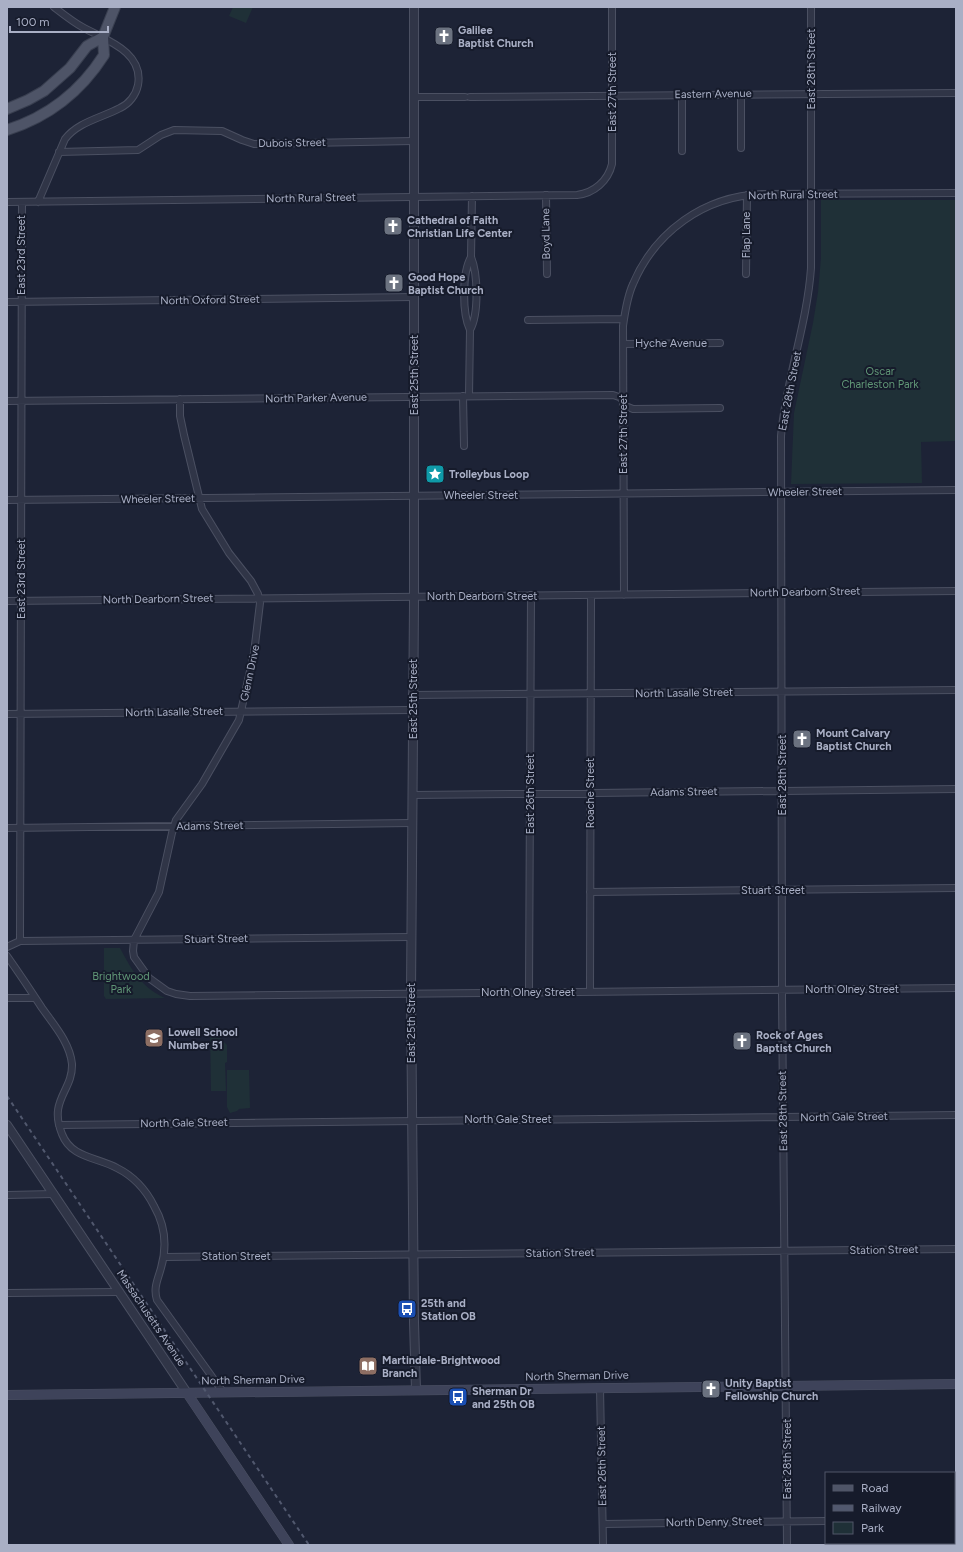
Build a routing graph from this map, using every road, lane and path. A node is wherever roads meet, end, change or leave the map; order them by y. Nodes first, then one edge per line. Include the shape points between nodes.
1 (54, 7) edge
2 (115, 7) edge
3 (414, 7) edge
4 (612, 7) edge
5 (811, 7) edge
6 (103, 37) junction
7 (956, 93) edge
8 (741, 94) junction
9 (811, 94) junction
10 (682, 95) junction
11 (612, 96) junction
12 (413, 97) junction
13 (7, 110) edge
14 (7, 130) edge
15 (413, 141) junction
16 (741, 148) dead end
17 (682, 151) dead end
18 (59, 152) junction
19 (607, 176) joint
20 (956, 193) edge
21 (811, 194) junction
22 (546, 195) junction
23 (747, 195) junction
24 (413, 196) junction
25 (472, 196) junction
26 (7, 202) edge
27 (22, 202) junction
28 (38, 202) junction
29 (471, 257) junction
30 (547, 274) dead end
31 (746, 274) dead end
32 (637, 275) joint
33 (414, 297) junction
34 (7, 302) edge
35 (21, 302) junction
36 (624, 319) junction
37 (528, 320) dead end
38 (470, 330) junction
39 (720, 343) dead end
40 (623, 344) junction
41 (414, 396) junction
42 (466, 396) junction
43 (180, 400) junction
44 (7, 401) edge
45 (21, 401) junction
46 (624, 403) junction
47 (720, 408) dead end
48 (464, 446) dead end
49 (956, 490) edge
50 (782, 492) junction
51 (624, 494) junction
52 (413, 495) junction
53 (199, 498) junction
54 (7, 500) edge
55 (21, 500) junction
56 (956, 591) edge
57 (782, 593) junction
58 (531, 595) junction
59 (590, 595) junction
60 (624, 595) junction
61 (414, 596) junction
62 (260, 598) junction
63 (7, 600) edge
64 (20, 600) junction
65 (956, 690) edge
66 (783, 692) junction
67 (531, 694) junction
68 (591, 694) junction
69 (412, 695) junction
70 (412, 710) junction
71 (242, 711) junction
72 (7, 714) edge
73 (21, 714) junction
74 (956, 789) edge
75 (782, 791) junction
76 (530, 793) junction
77 (590, 793) junction
78 (412, 795) junction
79 (412, 823) junction
80 (174, 826) junction
81 (7, 828) edge
82 (20, 828) junction
83 (956, 888) edge
84 (782, 890) junction
85 (590, 892) junction
86 (411, 937) junction
87 (134, 940) junction
88 (20, 941) junction
89 (7, 947) edge
90 (7, 956) edge
91 (956, 988) edge
92 (782, 990) junction
93 (529, 992) junction
94 (590, 992) junction
95 (411, 993) junction
96 (7, 998) edge
97 (36, 998) junction
98 (956, 1115) edge
99 (783, 1117) junction
100 (412, 1120) junction
101 (7, 1125) edge
102 (59, 1125) junction
103 (54, 1194) junction
104 (7, 1195) edge
105 (956, 1249) edge
106 (786, 1251) junction
107 (414, 1255) junction
108 (164, 1257) junction
109 (119, 1292) junction
110 (7, 1293) edge
111 (956, 1384) edge
112 (786, 1386) junction
113 (600, 1388) junction
114 (416, 1390) junction
115 (223, 1392) junction
116 (187, 1393) junction
117 (7, 1395) edge
118 (787, 1521) junction
119 (825, 1521) edge
120 (602, 1524) junction
121 (289, 1545) edge
122 (603, 1545) edge
123 (787, 1545) edge

1 - 6 street
2 - 6 main road
3 - 12 street, East 25th Street
4 - 11 street, East 27th Street
5 - 9 street, East 28th Street
6 - 13 main road via 87,46 70,68 44,91
6 - 14 main road via 104,55 70,95 40,116
6 - 18 street via 126,51 132,58 138,75 135,92 121,108 70,132
7 - 9 street, Eastern Avenue
8 - 9 street, Eastern Avenue
8 - 10 street, Eastern Avenue
8 - 16 street
9 - 21 street, East 28th Street
10 - 11 street, Eastern Avenue
10 - 17 street
11 - 12 street, Eastern Avenue
11 - 19 street, East 27th Street via 612,159
12 - 15 street, East 25th Street
15 - 18 street, Dubois Street via 254,144 222,130 174,130 138,150
15 - 24 street, East 25th Street
18 - 28 street
19 - 22 street, North Rural Street via 600,186 588,193
20 - 21 street, North Rural Street
21 - 23 street, North Rural Street
21 - 50 street, East 28th Street via 811,274 803,330 782,424
22 - 25 street, North Rural Street
22 - 30 street, Boyd Lane
23 - 31 street, Flap Lane
23 - 32 street, North Rural Street via 714,203 678,224 653,250
24 - 25 street, North Rural Street
24 - 28 street, North Rural Street
24 - 33 street, East 25th Street
25 - 29 street
26 - 27 street, North Rural Street
27 - 28 street, North Rural Street
27 - 35 street, East 23rd Street
29 - 38 street via 477,290 474,323
29 - 38 street via 467,264 464,290
32 - 36 street, East 27th Street via 629,295
33 - 35 street, North Oxford Street
33 - 41 street, East 25th Street
34 - 35 street, North Oxford Street
35 - 45 street, East 23rd Street
36 - 37 street
36 - 40 street, East 27th Street
38 - 42 street
39 - 40 street, Hyche Avenue
40 - 46 street, East 27th Street
41 - 42 street, North Parker Avenue
41 - 43 street, North Parker Avenue
41 - 52 street, East 25th Street
42 - 46 street, North Parker Avenue via 613,395
42 - 48 street
43 - 45 street, North Parker Avenue
43 - 53 street via 180,416
44 - 45 street, North Parker Avenue
45 - 55 street, East 23rd Street
46 - 47 street, North Parker Avenue via 633,409
46 - 51 street, East 27th Street
49 - 50 street, Wheeler Street
50 - 51 street, Wheeler Street
50 - 57 street, East 28th Street
51 - 52 street, Wheeler Street
51 - 60 street, East 27th Street
52 - 53 street, Wheeler Street
52 - 61 street, East 25th Street
53 - 55 street, Wheeler Street
53 - 62 street via 202,509
54 - 55 street, Wheeler Street
55 - 64 street, East 23rd Street
56 - 57 street, North Dearborn Street
57 - 60 street, North Dearborn Street
57 - 66 street, East 28th Street
58 - 59 street, North Dearborn Street
58 - 61 street, North Dearborn Street
58 - 67 street, East 26th Street
59 - 60 street, North Dearborn Street
59 - 68 street, Roache Street
61 - 62 street, North Dearborn Street
61 - 69 street, East 25th Street
62 - 64 street, North Dearborn Street
62 - 71 street, Glenn Drive via 258,630
63 - 64 street, North Dearborn Street
64 - 73 street, East 23rd Street
65 - 66 street, North Lasalle Street
66 - 68 street, North Lasalle Street
66 - 75 street, East 28th Street
67 - 68 street, North Lasalle Street
67 - 69 street, North Lasalle Street
67 - 76 street, East 26th Street
68 - 77 street, Roache Street
69 - 70 street, East 25th Street
70 - 71 street, North Lasalle Street
70 - 78 street, East 25th Street
71 - 73 street, North Lasalle Street
71 - 80 street, Glenn Drive via 235,728 202,784
72 - 73 street, North Lasalle Street
73 - 82 street, East 23rd Street
74 - 75 street, Adams Street
75 - 77 street, Adams Street
75 - 84 street, East 28th Street
76 - 77 street, Adams Street
76 - 78 street, Adams Street
76 - 93 street, East 26th Street
77 - 85 street, Roache Street
78 - 79 street, East 25th Street
79 - 80 street, Adams Street
79 - 86 street, East 25th Street
80 - 82 street, Adams Street
80 - 87 street, Glenn Drive via 160,892
81 - 82 street, Adams Street
82 - 88 street, East 23rd Street
83 - 84 street, Stuart Street
84 - 85 street, Stuart Street
84 - 92 street, East 28th Street
85 - 94 street, Roache Street
86 - 87 street, Stuart Street
86 - 95 street, East 25th Street
87 - 88 street, Stuart Street
87 - 95 street, North Olney Street via 134,956 149,978 162,988 182,995
88 - 89 street
90 - 97 street
91 - 92 street, North Olney Street
92 - 94 street, North Olney Street
92 - 99 street, East 28th Street
93 - 94 street, North Olney Street
93 - 95 street, North Olney Street
95 - 100 street, East 25th Street
96 - 97 street
97 - 102 street via 64,1041 71,1060 70,1076 60,1099
98 - 99 street, North Gale Street
99 - 100 street, North Gale Street
99 - 106 street, East 28th Street
100 - 102 street, North Gale Street
100 - 107 street, East 25th Street
101 - 103 street, Massachusetts Avenue
102 - 108 street via 63,1138 73,1149 124,1172 149,1197 162,1223
103 - 104 street
103 - 109 street, Massachusetts Avenue
105 - 106 street, Station Street
106 - 107 street, Station Street
106 - 112 street, East 28th Street
107 - 108 street, Station Street
107 - 114 street, East 25th Street
108 - 115 street via 155,1292 160,1305
109 - 110 street
109 - 116 street, Massachusetts Avenue
111 - 112 main road, North Sherman Drive
112 - 113 main road, North Sherman Drive
112 - 118 street, East 28th Street
113 - 114 main road, North Sherman Drive
113 - 120 street, East 26th Street
114 - 115 main road, North Sherman Drive
115 - 116 main road, North Sherman Drive
116 - 117 main road, North Sherman Drive
116 - 121 main road, Massachusetts Avenue
118 - 119 street, North Denny Street
118 - 120 street, North Denny Street
118 - 123 street, East 28th Street
120 - 122 street, East 26th Street

